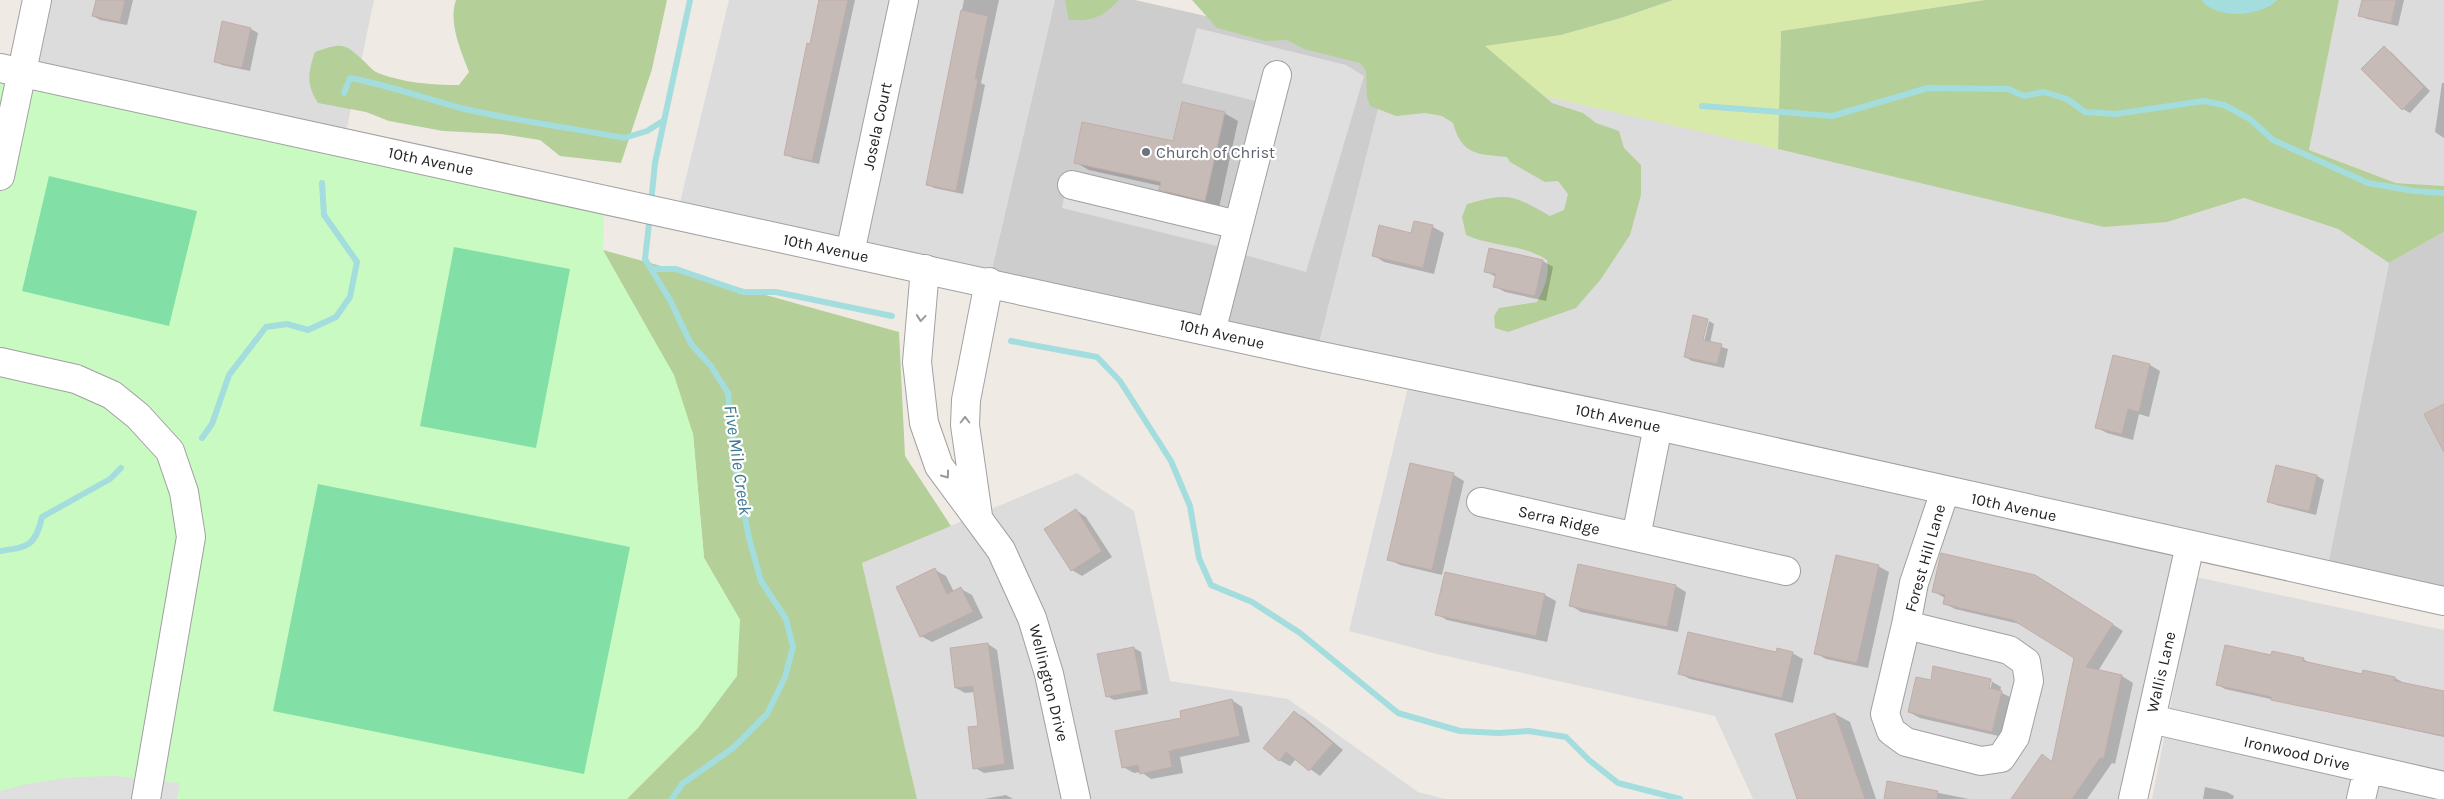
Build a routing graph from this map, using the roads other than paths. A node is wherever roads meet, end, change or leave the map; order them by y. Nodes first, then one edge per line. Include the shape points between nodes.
1 (37, 0) edge
2 (904, 0) edge
3 (11, 70) edge
4 (1277, 76) dead end
5 (0, 176) edge
6 (1072, 185) dead end
7 (1238, 224) junction
8 (850, 253) junction
9 (925, 269) junction
10 (989, 282) junction
11 (1211, 332) junction
12 (0, 362) edge
13 (1658, 426) junction
14 (1945, 492) junction
15 (1481, 502) dead end
16 (978, 520) junction
17 (1636, 537) junction
18 (2190, 545) junction
19 (1786, 571) dead end
20 (2444, 601) edge
21 (1906, 625) junction
22 (2151, 719) junction
23 (2368, 769) junction
24 (2444, 786) edge
25 (146, 799) edge
26 (1076, 799) edge
27 (2133, 799) edge
28 (2361, 799) edge

1 - 3 street
2 - 8 street, Josela Court
3 - 5 street
3 - 8 street, 10th Avenue
4 - 7 street
6 - 7 street
7 - 11 street
8 - 9 street, 10th Avenue
9 - 10 street, 10th Avenue
9 -> 16 street, Wellington Drive via 918,362 924,423 939,466
10 - 11 street, 10th Avenue
16 -> 10 street, Wellington Drive via 965,426 966,400
11 - 13 street, 10th Avenue
12 - 25 street via 76,379 112,395 138,416 170,451 184,492 191,538
13 - 14 street, 10th Avenue
13 - 17 street
14 - 18 street, 10th Avenue
14 - 21 street, Forest Hill Lane via 1914,583
15 - 17 street, Serra Ridge
16 - 26 street, Wellington Drive via 1001,550 1032,618 1049,674
17 - 19 street, Serra Ridge
18 - 20 street, 10th Avenue
18 - 22 street, Wallis Lane
21 - 21 street, Forest Hill Lane via 2009,650 2026,662 2029,681 2015,736 2002,758 1982,760 1906,742 1891,730 1885,714
22 - 23 street, Ironwood Drive
22 - 27 street, Wallis Lane
23 - 24 street, Ironwood Drive
23 - 28 street

